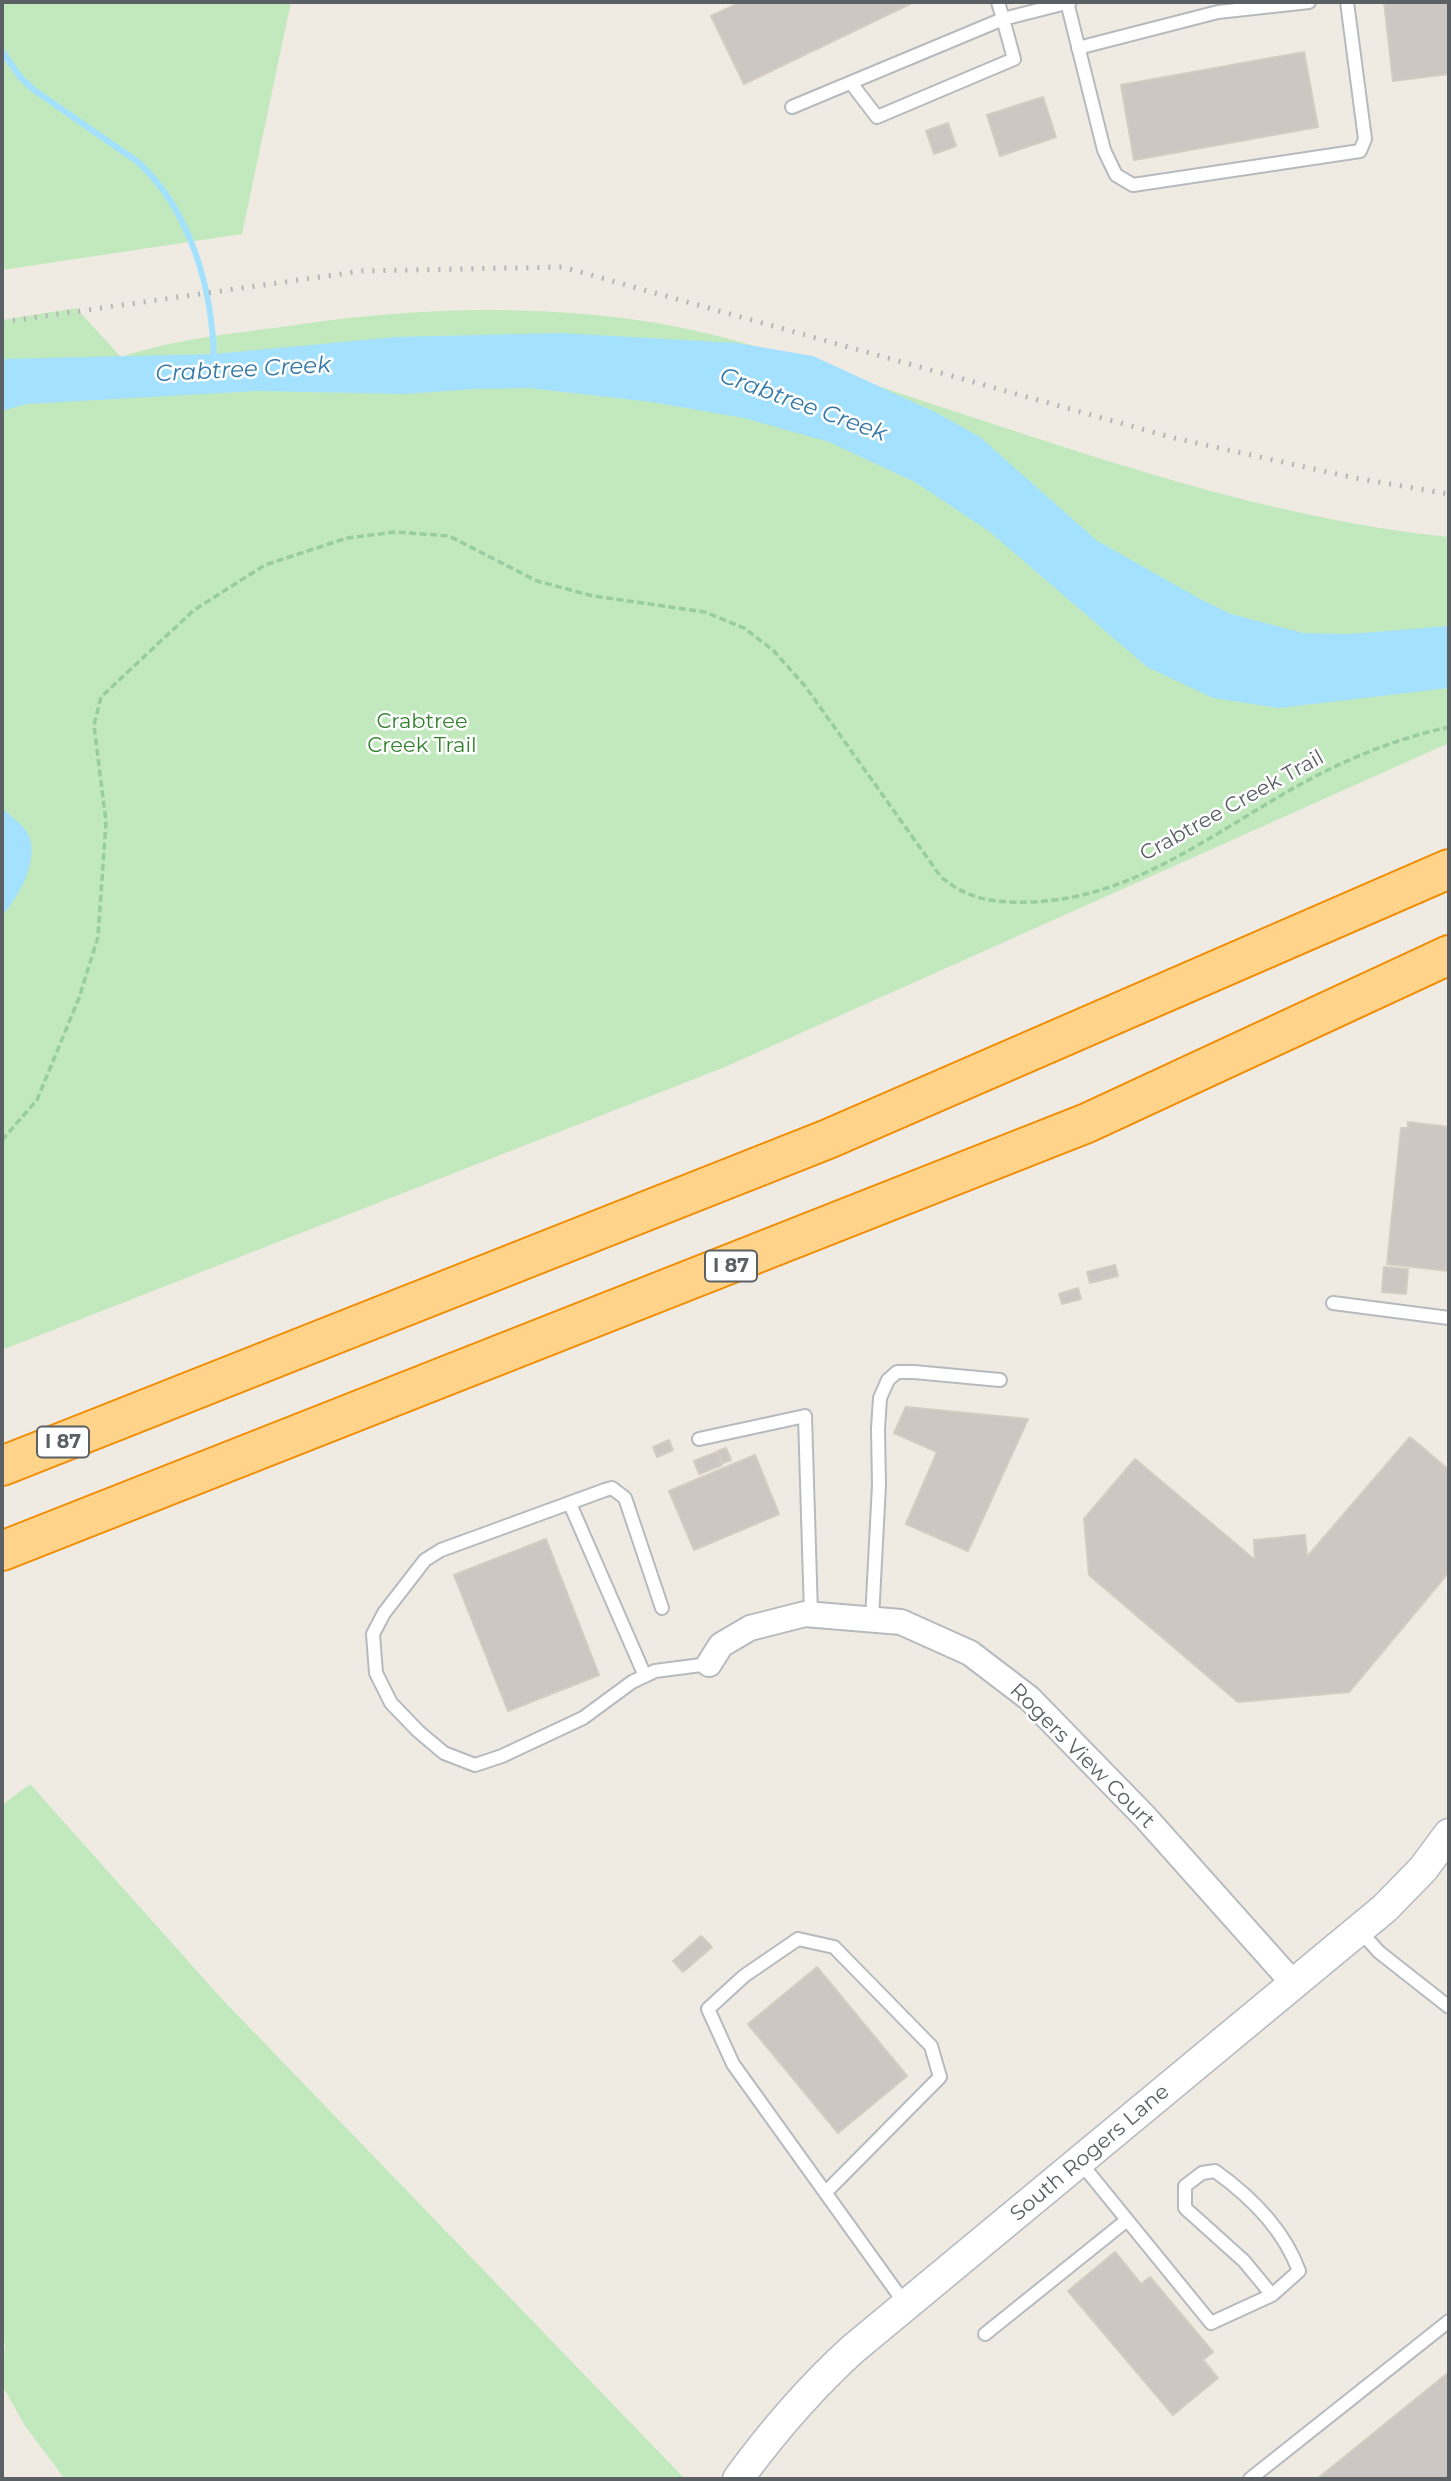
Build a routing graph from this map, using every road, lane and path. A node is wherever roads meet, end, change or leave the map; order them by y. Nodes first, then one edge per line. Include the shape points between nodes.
1 (998, 2) edge
2 (1068, 2) edge
3 (1309, 2) edge
4 (1347, 2) edge
5 (1003, 19) junction
6 (1078, 48) junction
7 (851, 83) junction
8 (792, 107) dead end
9 (1449, 727) edge
10 (1449, 869) edge
11 (1449, 955) edge
12 (2, 1140) edge
13 (1333, 1303) dead end
14 (1449, 1318) edge
15 (1000, 1380) dead end
16 (125, 1418) junction
17 (699, 1438) dead end
18 (2, 1457) edge
19 (2, 1466) edge
20 (570, 1504) junction
21 (108, 1511) junction
22 (2, 1551) edge
23 (2, 1564) edge
24 (662, 1608) dead end
25 (811, 1614) junction
26 (872, 1619) junction
27 (709, 1664) joint
28 (645, 1676) junction
29 (1445, 1847) edge
30 (1359, 1930) junction
31 (1294, 1984) junction
32 (1449, 2007) edge
33 (1080, 2162) junction
34 (826, 2192) junction
35 (1127, 2220) junction
36 (1272, 2295) junction
37 (906, 2305) junction
38 (1449, 2321) edge
39 (985, 2334) dead end
40 (738, 2479) edge
41 (1250, 2479) edge

1 - 5 lane
2 - 5 lane
2 - 6 lane
3 - 6 lane via 1218,12
4 - 6 lane via 1365,139 1360,151 1328,158 1133,185 1116,175 1104,150
5 - 7 lane
5 - 7 lane via 1014,59 989,70 877,117
7 - 8 lane
9 - 12 path, Crabtree Creek Trail via 1368,752 1315,777 1183,856 1107,888 1056,901 983,901 941,877 806,686 773,650 744,628 705,612 593,596 537,581 449,536 395,532 347,538 265,565 194,610 101,697 94,725 106,822 98,937 79,998 37,1100
10 - 16 highway, I 87 via 828,1139
11 - 21 highway, I 87 via 1087,1123
13 - 14 lane
15 - 26 lane via 914,1372 897,1373 888,1380 880,1398
16 - 18 highway
16 - 19 highway, I 87
17 - 25 lane via 806,1416
20 - 24 lane via 612,1488 625,1498
20 - 28 lane
20 - 28 lane via 441,1550 425,1560 373,1634 376,1674 391,1703 418,1731 444,1753 475,1765 583,1718
21 - 22 highway, I 87
21 - 23 highway
25 - 26 street, Rogers View Court
25 - 27 street, Rogers View Court via 750,1628 721,1645
26 - 31 street, Rogers View Court via 901,1622 970,1653 1029,1699 1145,1817
27 - 28 lane
29 - 30 street, South Rogers Lane
30 - 31 street, South Rogers Lane
30 - 32 lane via 1379,1952
31 - 33 street, South Rogers Lane
33 - 35 lane
33 - 37 street, South Rogers Lane
34 - 34 lane via 733,2063 708,2009 744,1976 797,1939 834,1947 931,2046 940,2077
34 - 37 lane
35 - 36 lane via 1210,2323
35 - 39 lane
36 - 36 lane via 1244,2261 1185,2208 1185,2186 1202,2173 1215,2171 1244,2192 1291,2250 1300,2271
37 - 40 street, South Rogers Lane via 813,2385
38 - 41 lane

